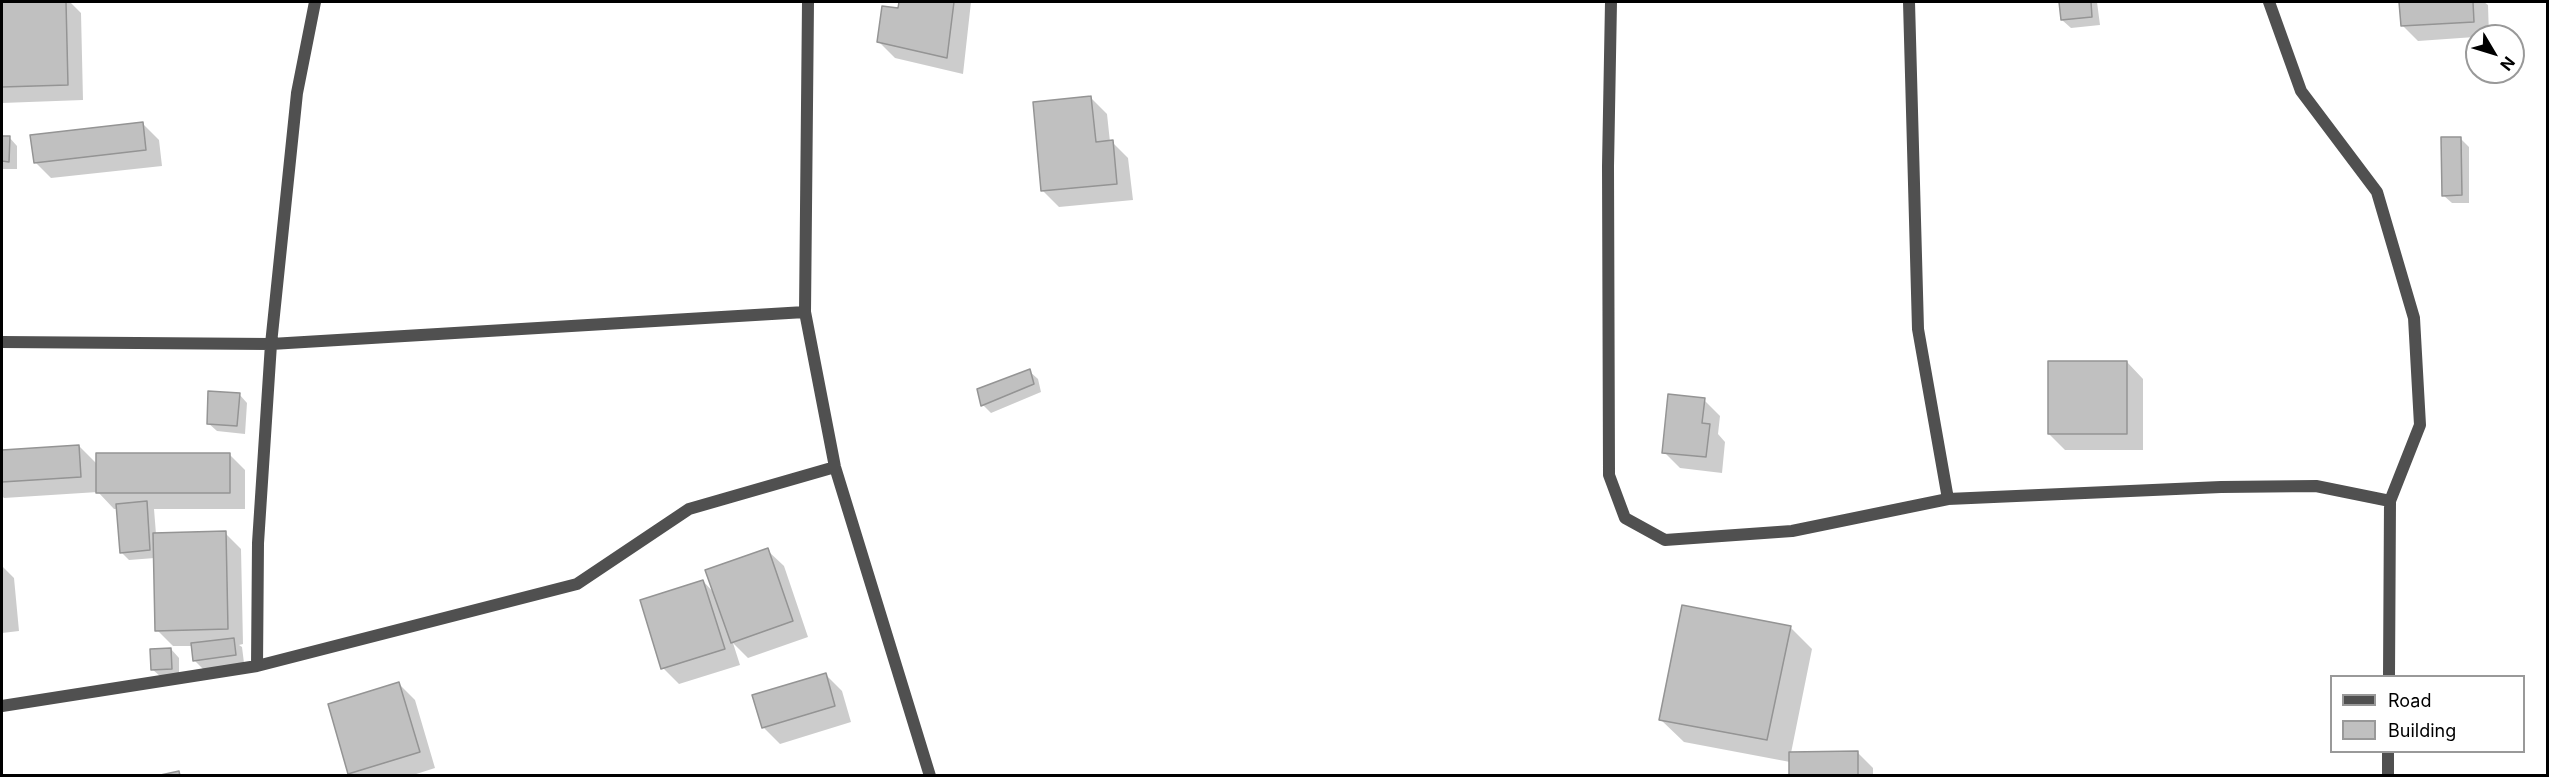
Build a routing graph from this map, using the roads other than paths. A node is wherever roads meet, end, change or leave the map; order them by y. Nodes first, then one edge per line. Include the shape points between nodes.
1 (315, 2) edge
2 (808, 2) edge
3 (1611, 2) edge
4 (1909, 2) edge
5 (2269, 2) edge
6 (805, 312) junction
7 (2, 342) edge
8 (271, 344) junction
9 (835, 467) junction
10 (1948, 499) junction
11 (2390, 501) junction
12 (257, 666) junction
13 (2389, 675) edge
14 (2, 706) edge
15 (2388, 753) edge
16 (930, 776) edge
17 (2388, 776) edge

1 - 8 street via 297,93
2 - 6 street
3 - 10 street via 1609,475 1625,518 1665,540 1792,531
4 - 10 street via 1918,330
5 - 11 street via 2301,91 2377,192 2414,318 2420,425
6 - 8 street
6 - 9 street
7 - 8 street
8 - 12 street via 258,543
9 - 12 street via 689,509 577,584
9 - 16 street
10 - 11 street via 2316,486
11 - 13 street
12 - 14 street
15 - 17 street

